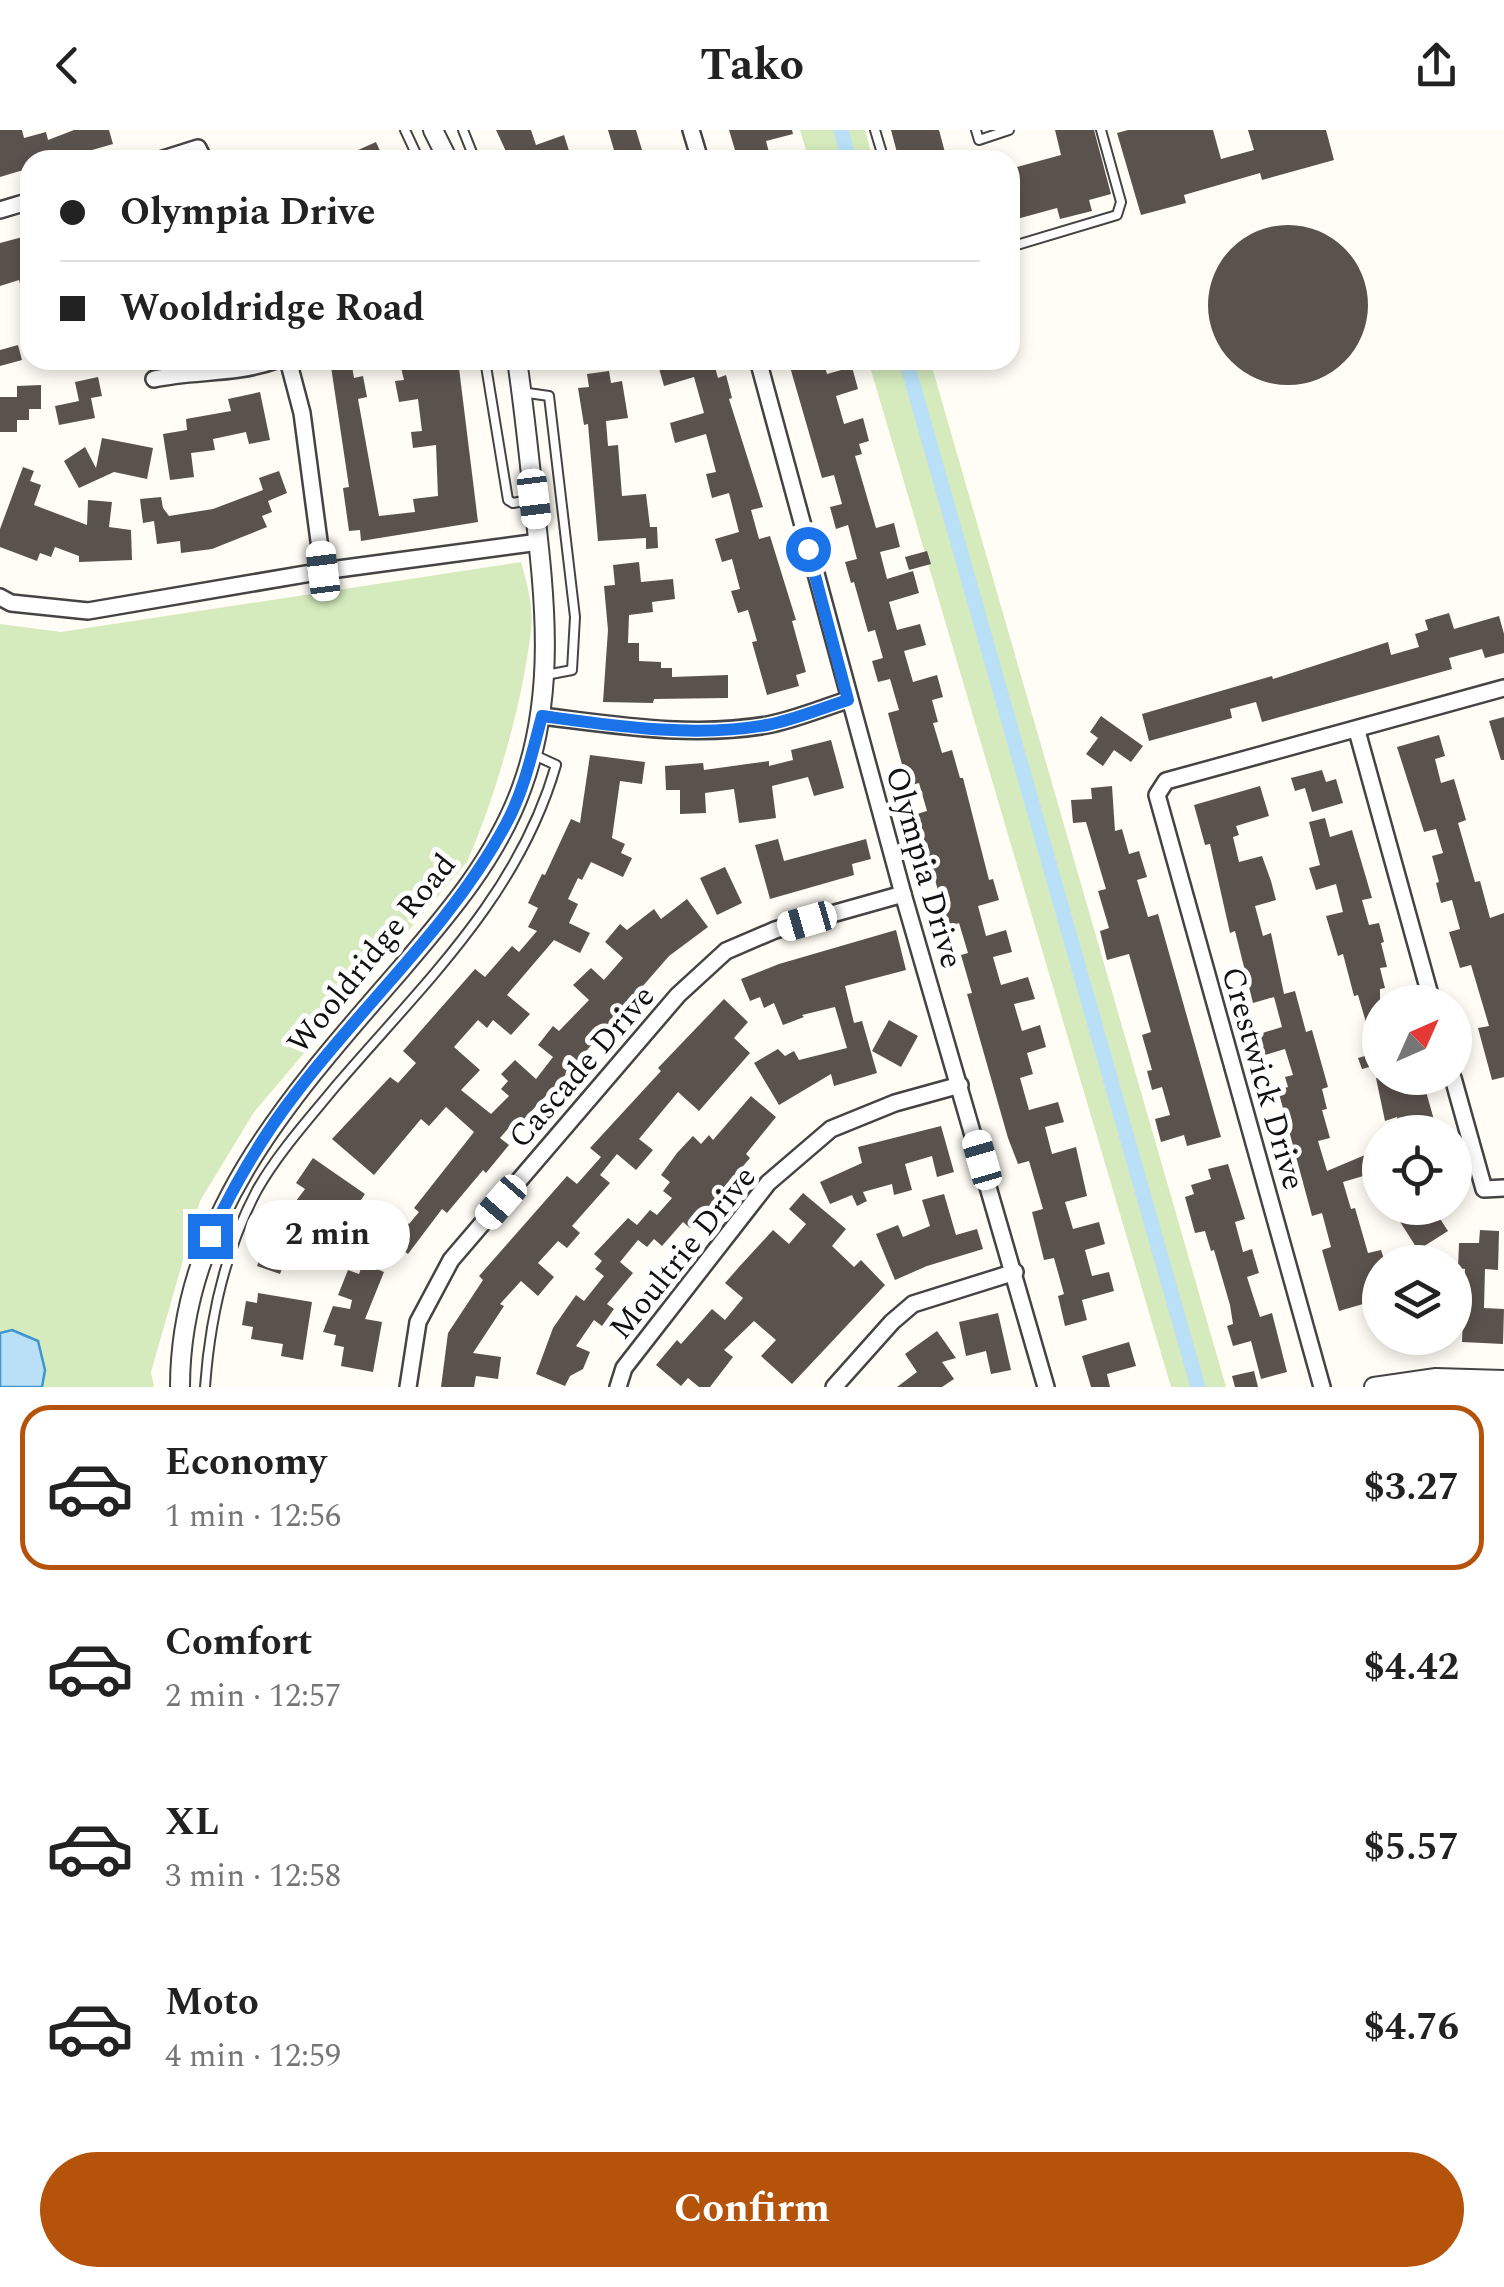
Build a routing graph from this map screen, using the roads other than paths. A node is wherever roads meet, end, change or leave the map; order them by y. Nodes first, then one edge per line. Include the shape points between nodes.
1 (976, 130) edge
2 (1010, 130) edge
3 (1101, 130) edge
4 (1020, 245) edge
5 (249, 370) edge
6 (291, 370) edge
7 (487, 370) edge
8 (519, 370) edge
9 (761, 370) edge
10 (154, 379) dead end
11 (522, 392) junction
12 (534, 499) junction
13 (539, 542) junction
14 (323, 571) junction
15 (0, 597) edge
16 (546, 674) junction
17 (1504, 688) edge
18 (848, 700) junction
19 (542, 716) junction
20 (1357, 731) junction
21 (532, 754) junction
22 (902, 894) junction
23 (1427, 985) edge
24 (336, 1044) junction
25 (356, 1062) junction
26 (960, 1085) junction
27 (1458, 1095) edge
28 (1504, 1188) edge
29 (1015, 1272) junction
30 (182, 1338) junction
31 (208, 1341) junction
32 (1504, 1380) edge
33 (180, 1387) edge
34 (206, 1387) edge
35 (408, 1387) edge
36 (618, 1387) edge
37 (834, 1387) edge
38 (1046, 1387) edge
39 (1322, 1387) edge
40 (1374, 1387) edge

1 - 2 lane via 979,140
3 - 4 lane via 1121,202 1117,216
5 - 10 street
6 - 14 street
7 - 12 lane via 508,500
8 - 11 street, Wooldridge Road
9 - 18 street, Olympia Drive
11 - 12 street, Wooldridge Road
11 - 16 lane via 549,396 575,617 572,670
12 - 13 street, Wooldridge Road
13 - 14 street
13 - 16 street, Wooldridge Road
14 - 15 street via 88,611
16 - 19 street, Wooldridge Road
17 - 20 street
18 - 19 street via 768,725 710,730
18 - 22 street, Olympia Drive
19 - 21 street, Wooldridge Road
20 - 23 street
20 - 39 street, Crestwick Drive via 1166,781 1158,795
21 - 24 street, Wooldridge Road via 507,822 476,874
21 - 25 lane via 556,764 504,885
22 - 26 street, Olympia Drive
22 - 35 street, Cascade Drive via 775,930 726,952 678,996 451,1260 418,1322
24 - 25 lane
24 - 30 street, Wooldridge Road via 234,1184 193,1284
25 - 31 lane via 258,1190 218,1289
26 - 29 street, Olympia Drive
26 - 36 street, Moultrie Drive via 831,1128 768,1184 624,1368
27 - 28 street via 1484,1189
29 - 37 street via 913,1304
29 - 38 street, Olympia Drive
30 - 31 lane
30 - 33 street, Wooldridge Road
31 - 34 lane
32 - 40 street via 1436,1378

